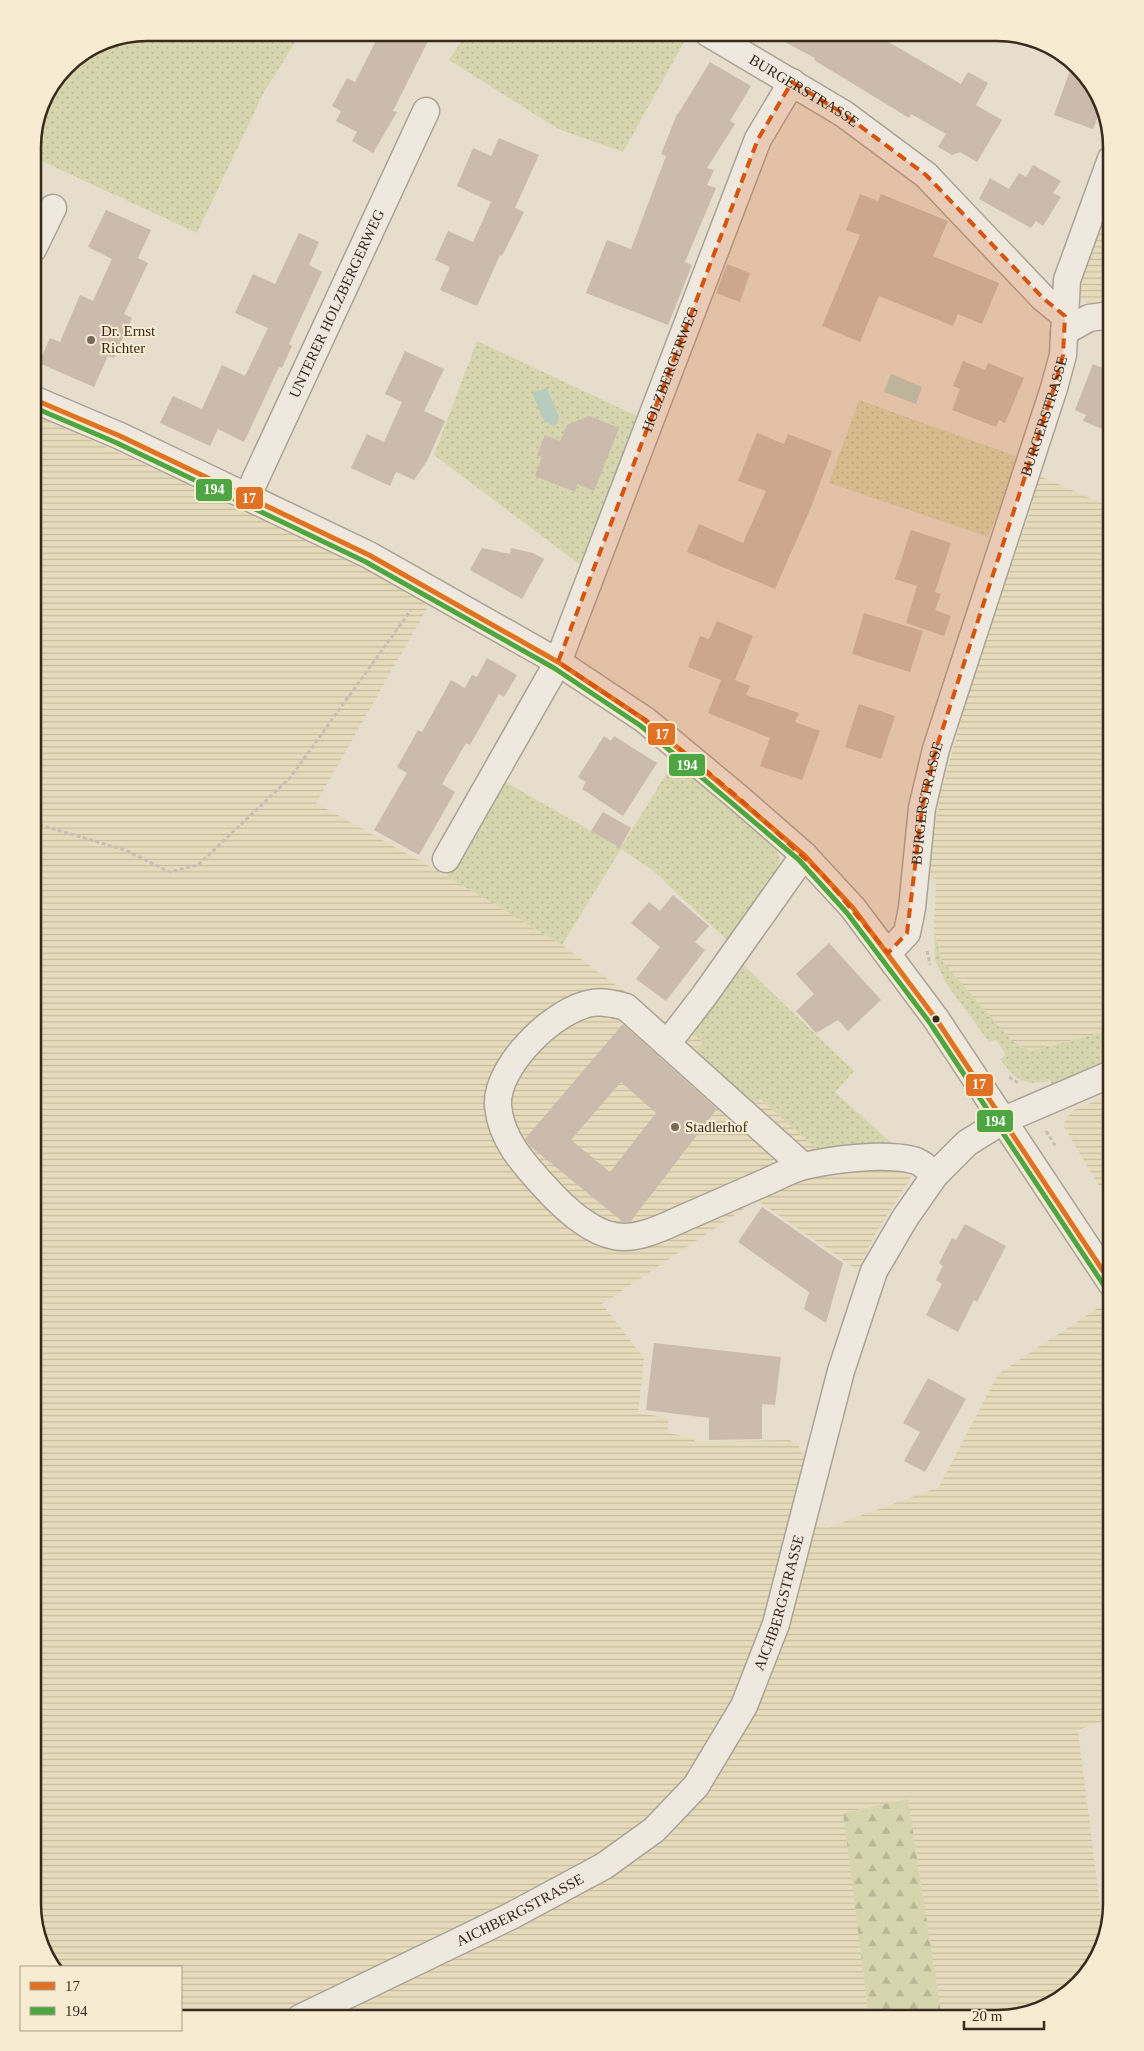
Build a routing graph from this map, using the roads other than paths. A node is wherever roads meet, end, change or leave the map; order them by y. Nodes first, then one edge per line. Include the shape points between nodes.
1 (722, 41) edge
2 (792, 82) junction
3 (426, 111) dead end
4 (1103, 183) edge
5 (54, 208) dead end
6 (41, 233) edge
7 (1103, 316) edge
8 (1064, 324) junction
9 (41, 402) edge
10 (248, 495) junction
11 (558, 662) junction
12 (804, 855) junction
13 (446, 859) dead end
14 (888, 953) junction
15 (667, 1044) junction
16 (1103, 1078) edge
17 (1004, 1120) junction
18 (803, 1166) junction
19 (934, 1175) junction
20 (1103, 1269) edge
21 (317, 2010) edge

1 - 2 street, BURGERSTRASSE
2 - 8 street, BURGERSTRASSE via 844,114 926,175
2 - 11 street, HOLZBERGERWEG via 758,139
3 - 10 street, UNTERER HOLZBERGERWEG
4 - 8 street via 1067,280
5 - 6 street
7 - 8 street
8 - 14 street, BURGERSTRASSE via 1063,354 1054,388 936,749 922,808 907,933
9 - 10 street
10 - 11 street via 369,555
11 - 12 street via 645,720
11 - 13 street, HOLZBERGERWEG
12 - 14 street via 853,908
12 - 15 street
14 - 17 street
15 - 18 street
15 - 18 street via 626,1006 591,1003 557,1019 521,1052 501,1086 498,1104 501,1127 512,1148 550,1192 598,1232 616,1237 636,1236
16 - 17 street, AICHBERGSTRASSE
17 - 19 street, AICHBERGSTRASSE via 967,1143
17 - 20 street
18 - 19 street via 871,1158 915,1160
19 - 21 street, AICHBERGSTRASSE via 874,1271 841,1371 776,1624 744,1706 696,1786 654,1830 604,1866 511,1916

